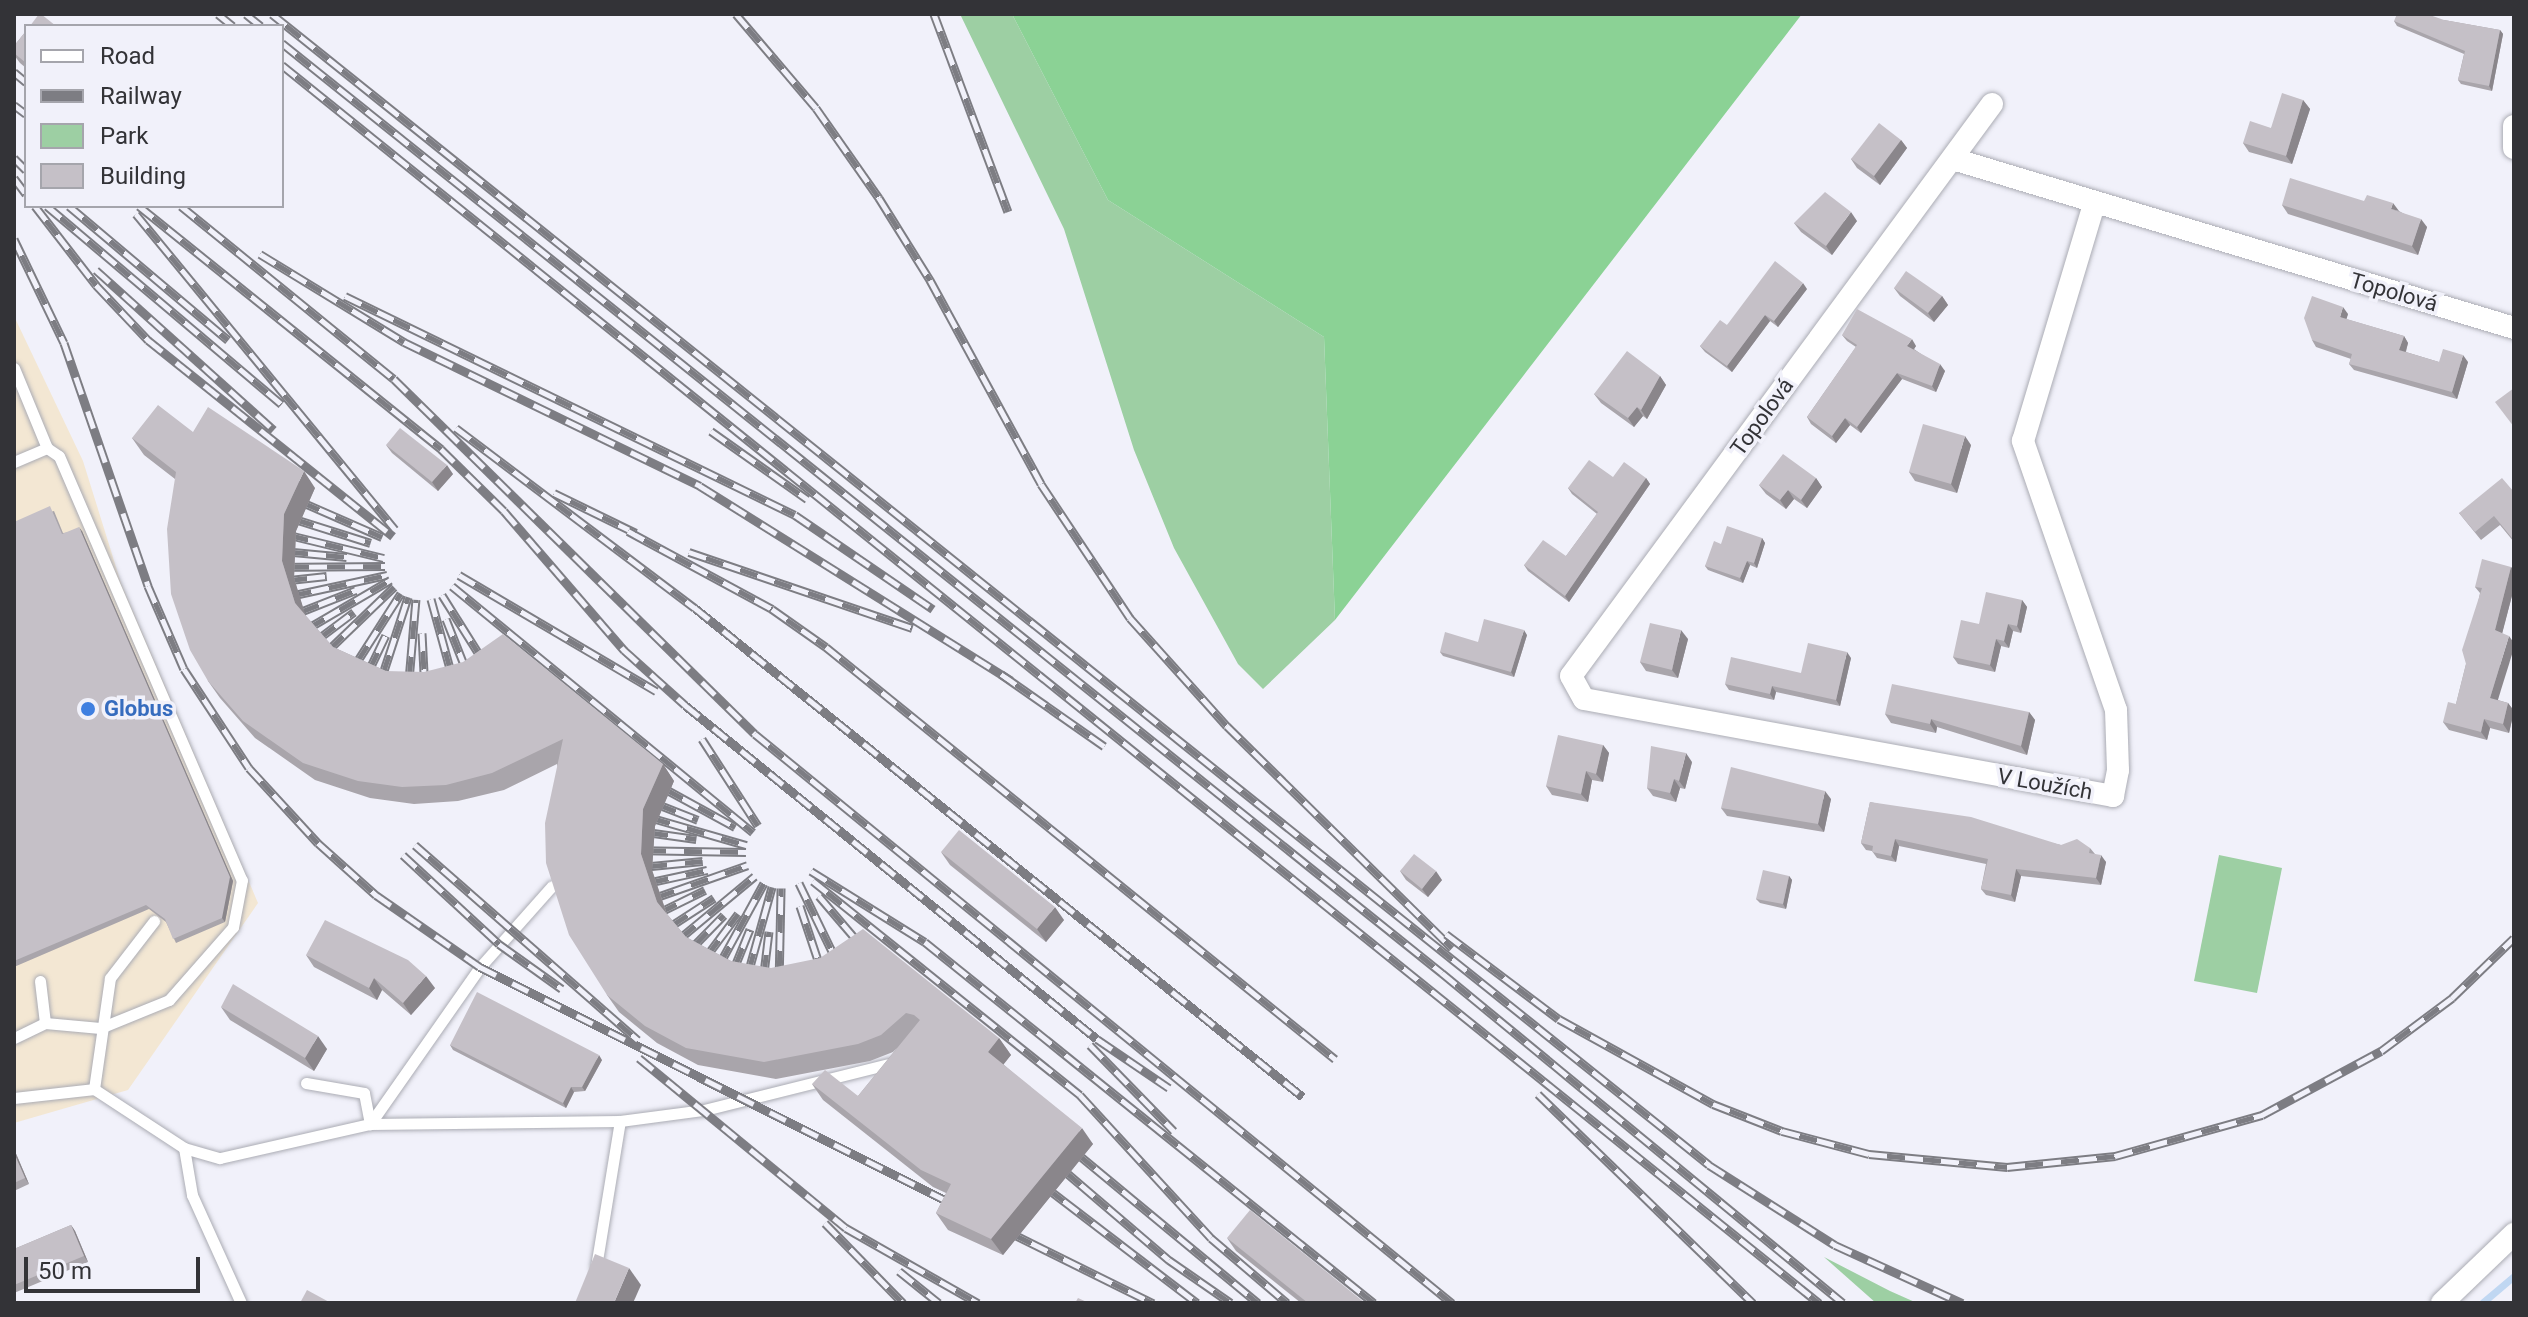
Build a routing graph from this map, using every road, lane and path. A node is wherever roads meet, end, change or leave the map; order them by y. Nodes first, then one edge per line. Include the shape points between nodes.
1 (1992, 104) dead end
2 (2514, 126) edge
3 (2514, 148) edge
4 (1953, 159) junction
5 (2094, 204) junction
6 (2514, 328) edge
7 (14, 368) edge
8 (47, 448) junction
9 (14, 462) edge
10 (1571, 676) joint
11 (552, 886) edge
12 (154, 921) edge
13 (40, 981) dead end
14 (45, 1023) junction
15 (100, 1028) junction
16 (14, 1038) edge
17 (902, 1055) edge
18 (306, 1083) dead end
19 (94, 1089) junction
20 (14, 1098) edge
21 (620, 1121) junction
22 (370, 1124) junction
23 (184, 1148) junction
24 (2514, 1234) edge
25 (596, 1270) edge
26 (241, 1303) edge
27 (2442, 1303) edge

1 - 4 street, Topolová
2 - 3 street
4 - 5 street, Topolová
4 - 10 street, Topolová
5 - 6 street, Topolová
5 - 10 street, V Loužích via 2023,441 2116,710 2118,770 2113,796 1584,699
7 - 8 lane
8 - 9 lane
8 - 15 lane via 59,456 242,880 233,927 169,1000
11 - 22 lane via 480,967
12 - 15 lane via 110,978
13 - 14 lane
14 - 15 lane
14 - 16 lane
15 - 19 lane
17 - 21 lane via 892,1064 729,1105
18 - 22 lane via 364,1093
19 - 20 lane
19 - 23 lane
21 - 22 lane
21 - 25 lane
22 - 23 lane via 220,1158
23 - 26 lane via 192,1195
24 - 27 street

